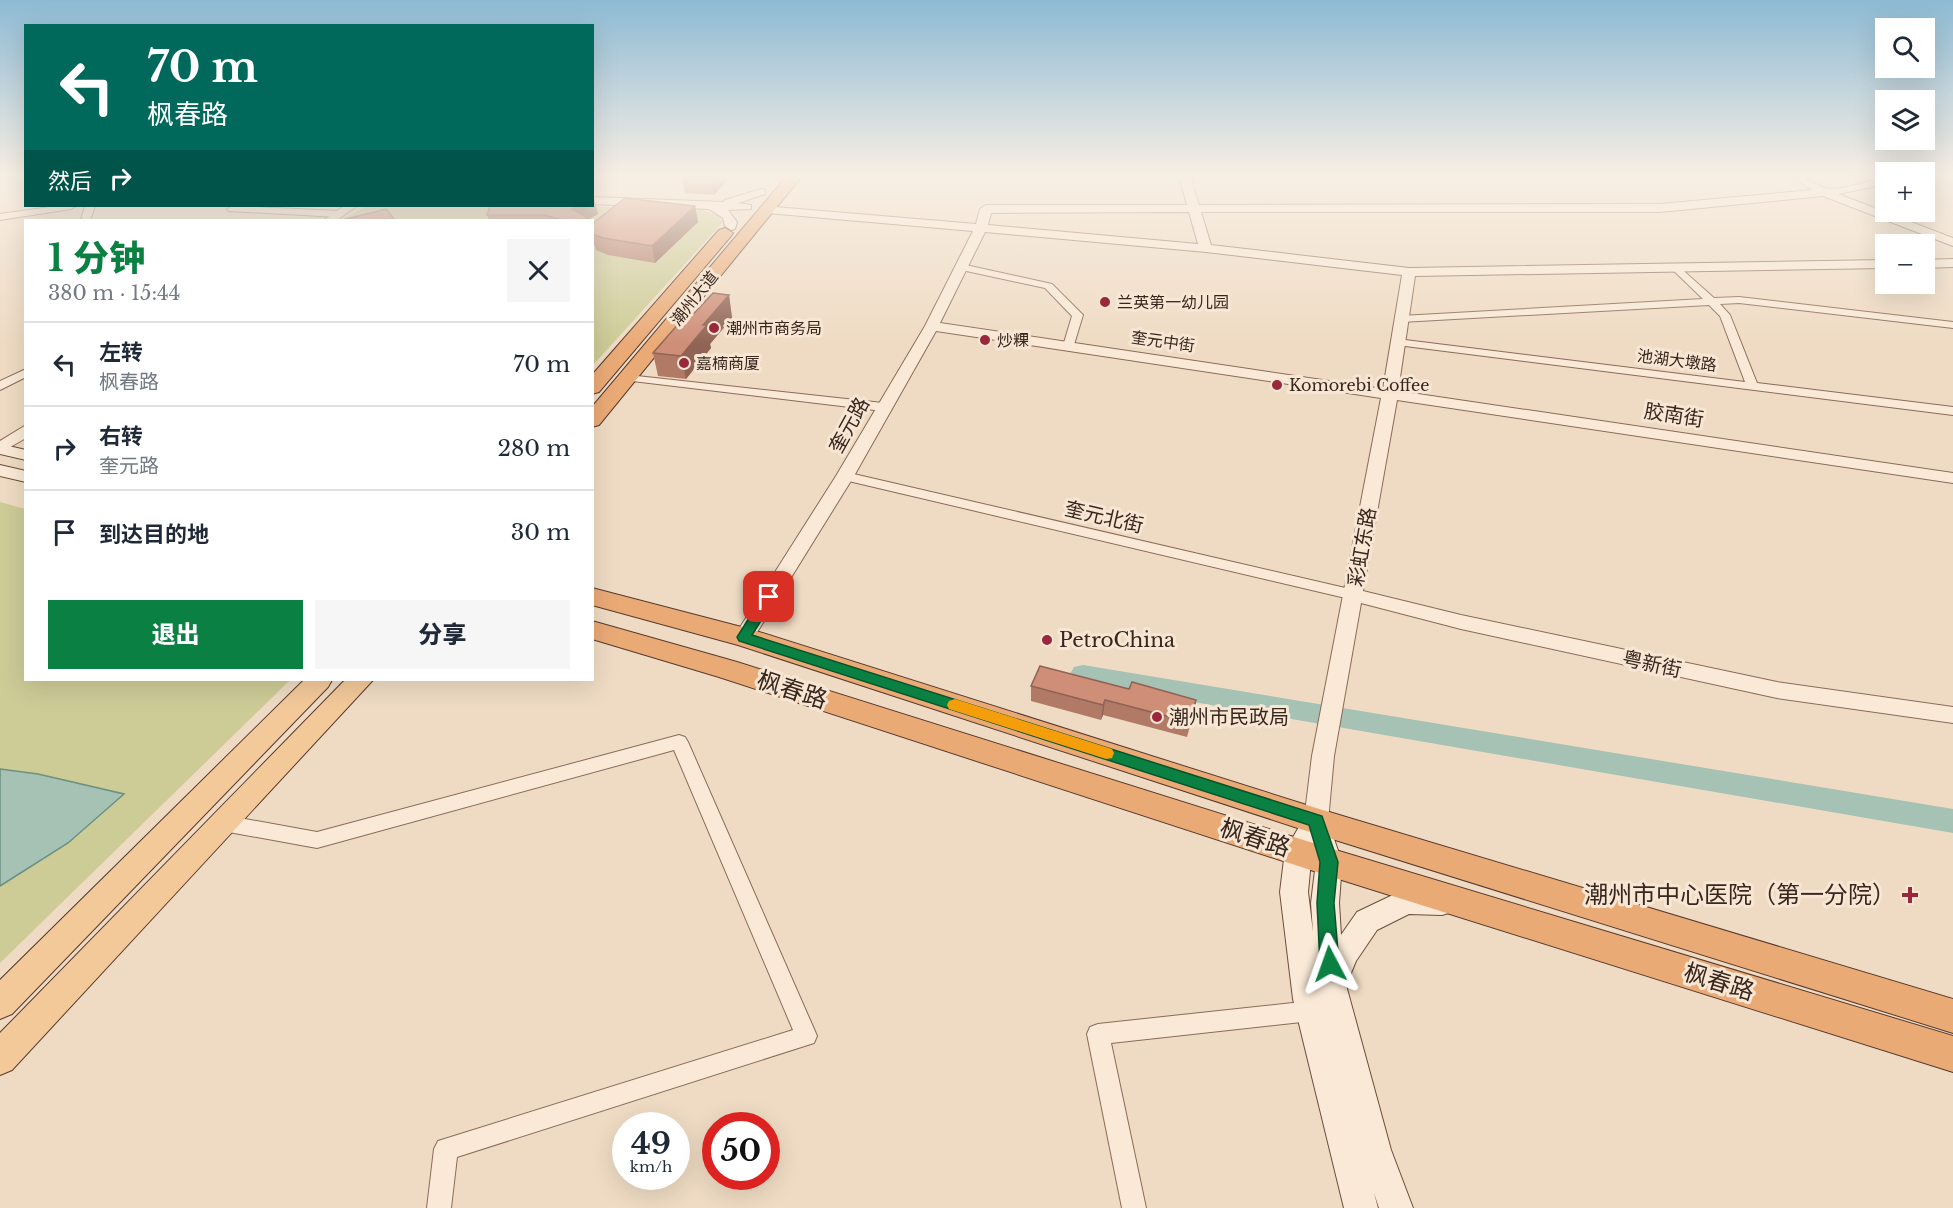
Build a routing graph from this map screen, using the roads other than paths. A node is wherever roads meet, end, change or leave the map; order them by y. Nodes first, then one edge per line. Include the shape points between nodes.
1 (726, 232) edge
2 (747, 232) edge
3 (978, 232) edge
4 (1039, 232) edge
5 (1201, 232) edge
6 (1927, 232) edge
7 (1953, 242) edge
8 (1206, 248) junction
9 (1953, 263) edge
10 (1875, 264) edge
11 (1935, 264) edge
12 (962, 267) junction
13 (1677, 268) junction
14 (1409, 272) junction
15 (1713, 301) junction
16 (1401, 319) junction
17 (1953, 325) edge
18 (932, 326) junction
19 (1397, 342) junction
20 (1069, 346) junction
21 (24, 373) edge
22 (628, 378) junction
23 (0, 386) edge
24 (594, 386) edge
25 (1752, 386) junction
26 (1390, 393) junction
27 (883, 407) junction
28 (1953, 411) edge
29 (594, 419) edge
30 (24, 431) edge
31 (0, 448) edge
32 (24, 454) edge
33 (0, 470) edge
34 (24, 476) edge
35 (845, 476) junction
36 (1953, 478) edge
37 (1354, 595) junction
38 (594, 597) edge
39 (594, 631) edge
40 (744, 637) junction
41 (318, 681) edge
42 (359, 681) edge
43 (1953, 715) edge
44 (1316, 821) junction
45 (223, 824) junction
46 (1298, 852) junction
47 (1329, 862) junction
48 (1466, 904) junction
49 (1331, 984) junction
50 (0, 1003) edge
51 (1311, 1011) junction
52 (1953, 1016) edge
53 (1953, 1054) edge
54 (0, 1058) edge
55 (440, 1208) edge
56 (1134, 1208) edge
57 (1361, 1208) edge
58 (1396, 1208) edge

1 - 24 highway, 潮州大道
2 - 22 highway, 潮州大道
3 - 12 street, 奎元路
4 - 8 street
5 - 8 street
6 - 7 street
8 - 14 street
9 - 11 street
10 - 13 street
12 - 18 street, 奎元路
12 - 20 street via 1048,286 1078,315
13 - 14 street
13 - 15 street
14 - 16 street, 彩虹东路
15 - 16 street
15 - 17 street via 1739,300
15 - 25 street via 1725,315
16 - 19 street, 彩虹东路
18 - 20 street, 奎元中街
18 - 27 street, 奎元路
19 - 25 street, 池湖大墩路
19 - 26 street, 彩虹东路
20 - 26 street, 奎元中街
21 - 23 street
22 - 27 street
22 - 29 highway, 潮州大道
25 - 28 street, 池湖大墩路
26 - 36 street, 胶南街
26 - 37 street, 彩虹东路
27 - 35 street, 奎元路
30 - 31 street
31 - 32 main road
33 - 34 main road
35 - 37 street, 奎元北街
35 - 40 street, 奎元路
37 - 43 street, 粤新街 via 1711,677
37 - 44 street, 彩虹东路 via 1323,756
38 - 40 highway, 枫春路
39 - 46 highway, 枫春路
40 - 44 highway, 枫春路
41 - 50 main road
42 - 45 main road
44 - 46 main road
44 - 47 main road
44 - 52 highway, 枫春路
45 - 54 main road
45 - 55 street via 317,840 679,742 806,1036 446,1149
46 - 47 highway, 枫春路
46 - 51 main road via 1294,892
47 - 48 highway, 枫春路
47 - 49 main road via 1325,903
48 - 49 main road via 1407,902 1367,921
48 - 53 highway, 枫春路
49 - 58 main road via 1375,1150
51 - 56 street via 1098,1034
51 - 57 main road

